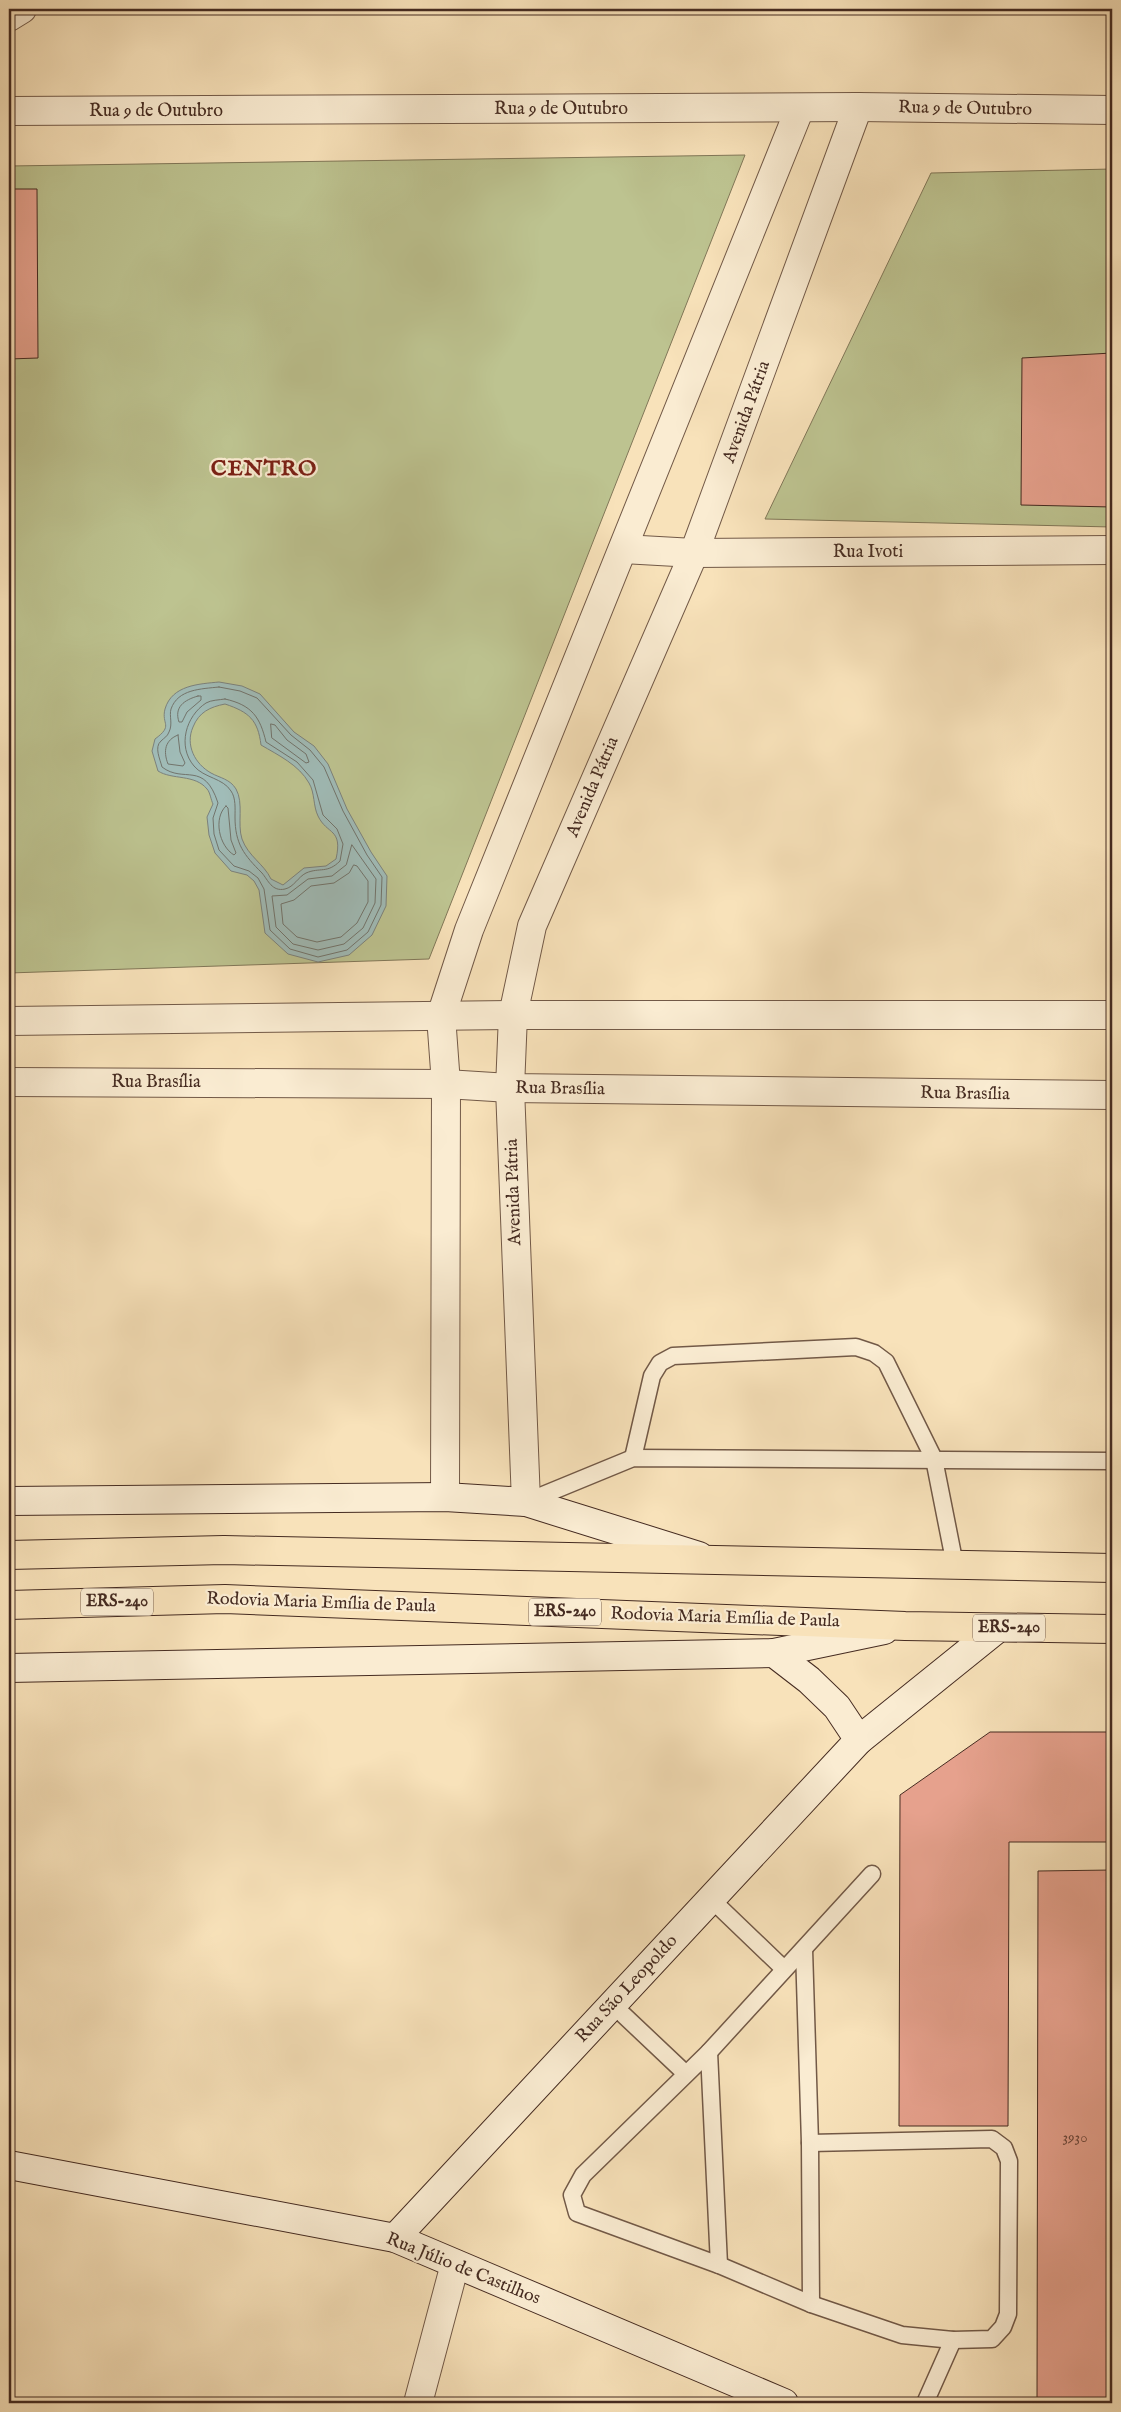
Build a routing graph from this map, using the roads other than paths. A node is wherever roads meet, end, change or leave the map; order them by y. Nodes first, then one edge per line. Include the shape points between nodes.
1 (22, 9) edge
2 (9, 17) edge
3 (858, 107) junction
4 (800, 108) junction
5 (1112, 110) edge
6 (9, 111) edge
7 (623, 549) junction
8 (1112, 550) edge
9 (694, 553) junction
10 (513, 1015) junction
11 (1112, 1015) edge
12 (441, 1016) junction
13 (9, 1021) edge
14 (9, 1082) edge
15 (446, 1084) junction
16 (510, 1088) junction
17 (1112, 1096) edge
18 (633, 1458) junction
19 (934, 1459) junction
20 (1112, 1461) edge
21 (445, 1497) junction
22 (9, 1501) edge
23 (526, 1502) junction
24 (9, 1555) edge
25 (705, 1558) junction
26 (955, 1564) junction
27 (1112, 1568) edge
28 (9, 1605) edge
29 (905, 1626) junction
30 (998, 1628) junction
31 (1112, 1629) edge
32 (774, 1653) junction
33 (9, 1668) edge
34 (859, 1740) junction
35 (872, 1874) dead end
36 (711, 1899) junction
37 (804, 1949) junction
38 (784, 1969) junction
39 (613, 2005) junction
40 (709, 2052) junction
41 (686, 2074) junction
42 (810, 2143) junction
43 (9, 2165) edge
44 (395, 2238) junction
45 (455, 2264) junction
46 (719, 2265) junction
47 (811, 2304) junction
48 (953, 2340) junction
49 (418, 2403) edge
50 (784, 2403) edge
51 (925, 2403) edge

1 - 2 street
3 - 4 street, Rua 9 de Outubro
3 - 5 street, Rua 9 de Outubro
3 - 9 street, Avenida Pátria
4 - 6 street, Rua 9 de Outubro
4 - 7 street
7 - 9 street, Rua Ivoti
7 - 12 street via 469,930
8 - 9 street, Rua Ivoti
9 - 10 street, Avenida Pátria via 532,926
10 - 11 street
10 - 12 street
10 - 16 street, Avenida Pátria
12 - 13 street
12 - 15 street
14 - 15 street, Rua Brasília
15 - 16 street, Rua Brasília
15 - 21 street
16 - 17 street, Rua Brasília
16 - 23 street, Avenida Pátria
18 - 19 lane
18 - 19 lane via 652,1376 660,1363 673,1356 856,1347 886,1362
18 - 23 lane
19 - 20 lane
19 - 26 lane
21 - 22 street
21 - 23 street
23 - 25 street
24 - 25 highway via 224,1550
25 - 26 highway
26 - 27 highway
28 - 29 highway, Rodovia Maria Emília de Paula / ERS-240 via 225,1599
29 - 30 highway, Rodovia Maria Emília de Paula / ERS-240
29 - 32 street
30 - 31 highway, Rodovia Maria Emília de Paula / ERS-240
30 - 34 street, Rua São Leopoldo
32 - 33 street
32 - 34 street via 837,1707
34 - 36 street, Rua São Leopoldo
35 - 37 lane
36 - 38 lane
36 - 39 street, Rua São Leopoldo
37 - 38 lane
37 - 42 lane
38 - 40 lane
39 - 41 lane
39 - 44 street, Rua São Leopoldo
40 - 41 lane
40 - 46 lane
41 - 46 lane via 583,2174 572,2195 577,2213
42 - 47 lane
42 - 48 lane via 992,2138 1004,2148 1009,2161 1008,2314 1003,2327 992,2339
43 - 44 street, Rua Júlio de Castilhos
44 - 45 street, Rua Júlio de Castilhos
45 - 49 street
45 - 50 street, Rua Júlio de Castilhos
46 - 47 lane
47 - 48 lane via 902,2335
48 - 51 lane

